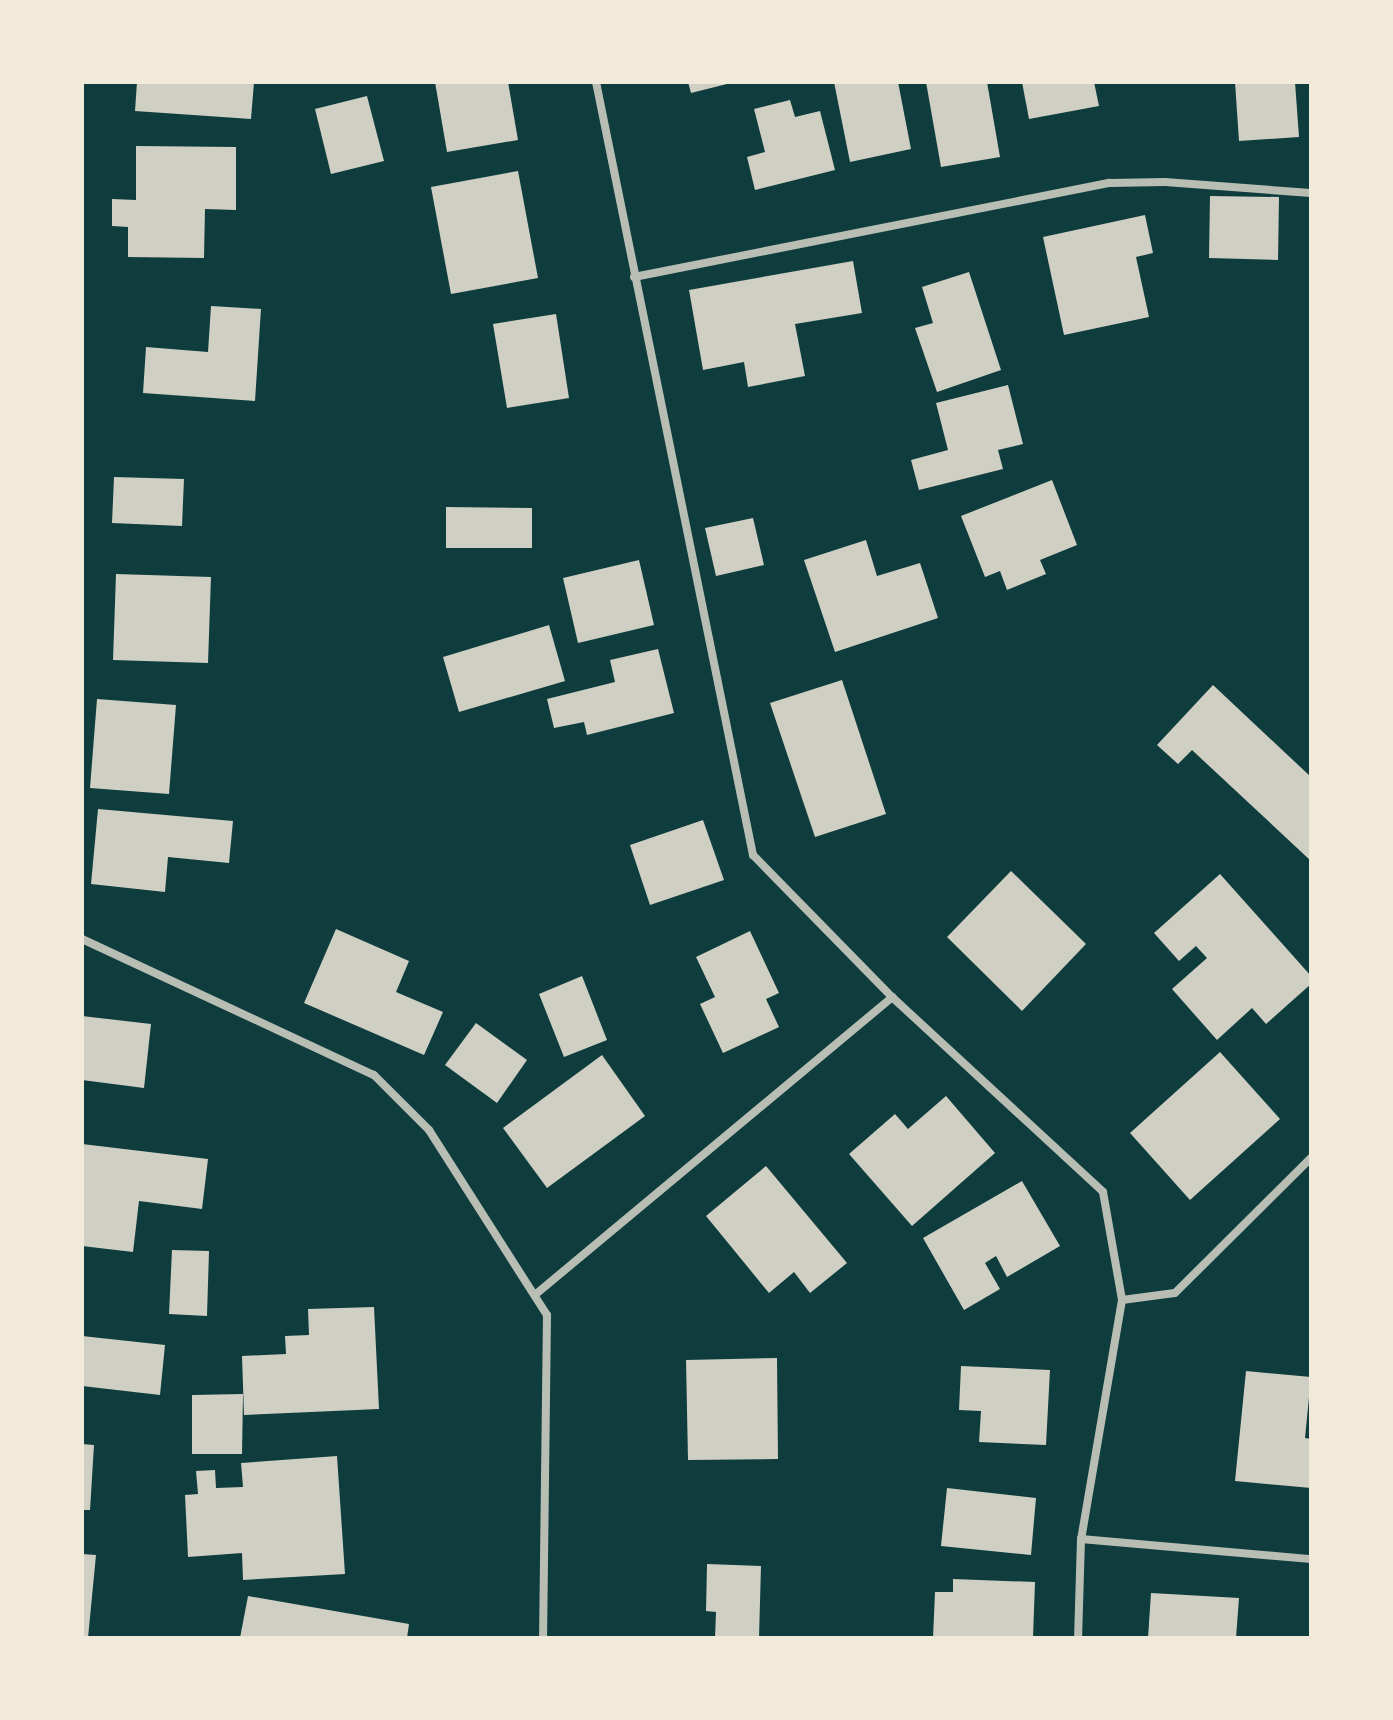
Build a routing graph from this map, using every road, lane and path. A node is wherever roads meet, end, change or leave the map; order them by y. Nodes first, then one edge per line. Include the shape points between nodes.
1 (596, 82) edge
2 (1311, 193) edge
3 (634, 277) junction
4 (82, 939) edge
5 (892, 997) junction
6 (1311, 1158) edge
7 (536, 1294) junction
8 (1122, 1300) junction
9 (1081, 1539) junction
10 (1311, 1559) edge
11 (543, 1638) edge
12 (1078, 1638) edge

1 - 3 street
2 - 3 street via 1110,183
3 - 5 street via 753,855
4 - 7 street via 374,1075 429,1130
5 - 7 street
5 - 8 street via 1103,1192
6 - 8 street via 1175,1293
7 - 11 street via 547,1315
8 - 9 street
9 - 10 street
9 - 12 street

